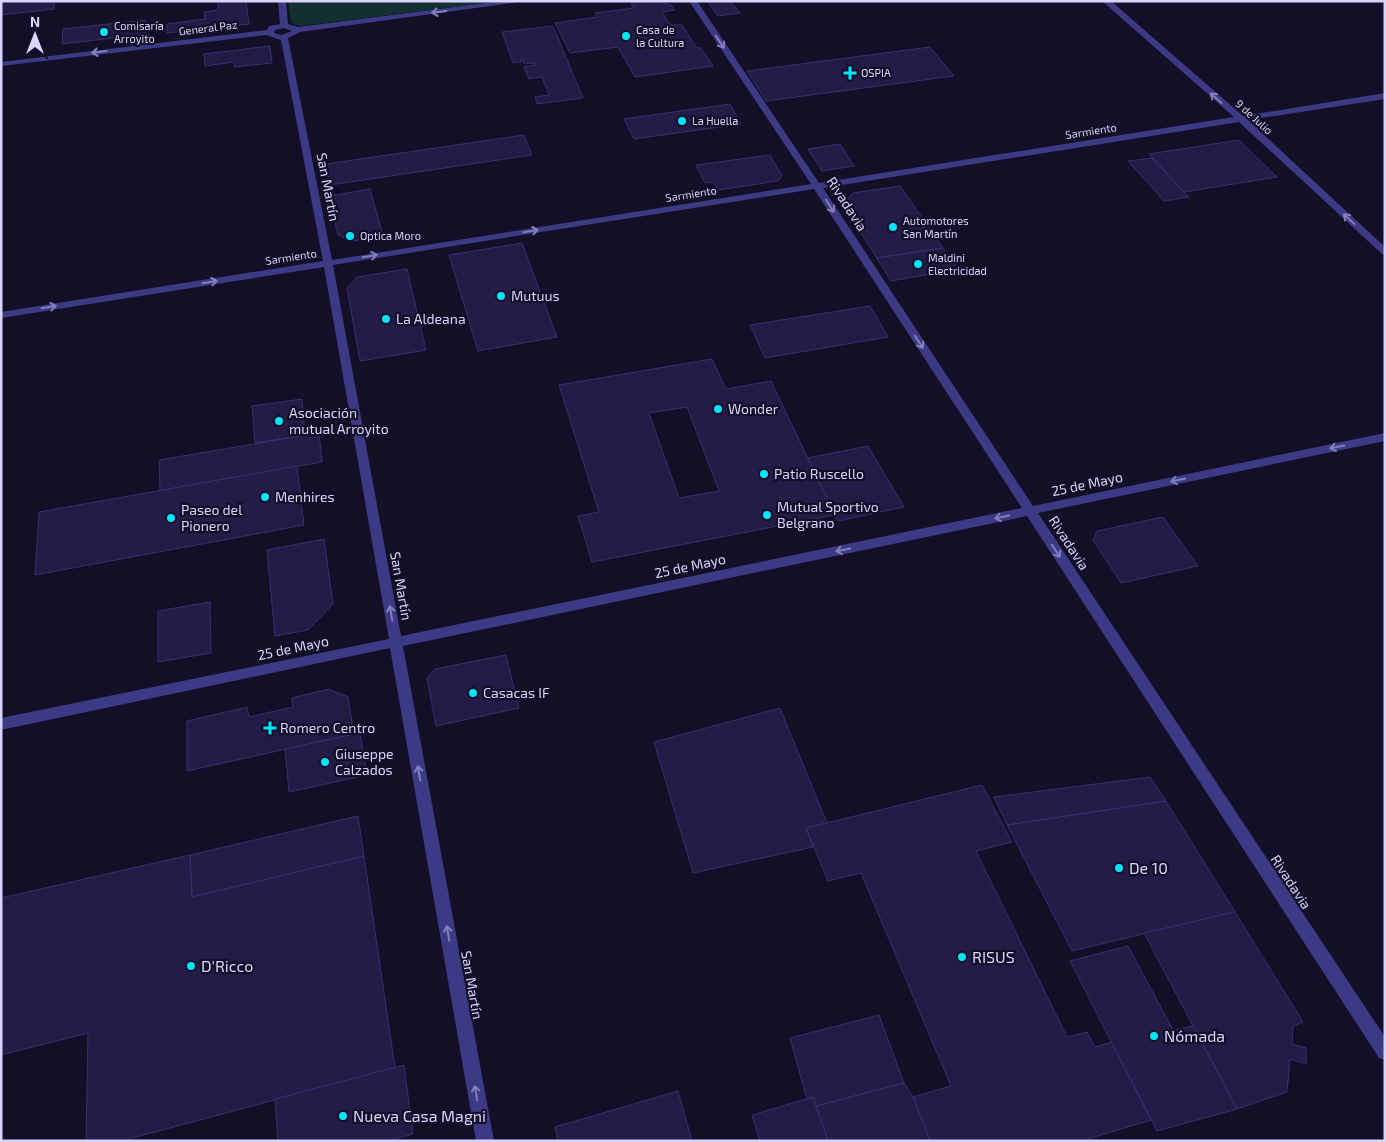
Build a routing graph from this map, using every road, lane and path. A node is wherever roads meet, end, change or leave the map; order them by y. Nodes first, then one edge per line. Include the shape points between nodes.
1 (282, 1) edge
2 (522, 1) edge
3 (693, 1) edge
4 (1106, 1) edge
5 (284, 31) junction
6 (1, 64) edge
7 (1385, 96) edge
8 (1241, 119) junction
9 (817, 186) junction
10 (1385, 252) edge
11 (328, 263) junction
12 (1, 315) edge
13 (1385, 437) edge
14 (1030, 511) junction
15 (396, 642) junction
16 (1, 724) edge
17 (1385, 1052) edge
18 (485, 1141) edge

1 - 5 street, San Martín
2 -> 5 street via 296,30 294,34
3 -> 9 street, Rivadavia
8 -> 4 street, 9 de Julio
5 -> 6 street, General Paz via 273,37 269,32
5 - 11 street, San Martín
7 - 8 street, Sarmiento
8 - 9 street, Sarmiento
10 -> 8 street, 9 de Julio
11 -> 9 street, Sarmiento
9 -> 14 street, Rivadavia
12 -> 11 street, Sarmiento
15 -> 11 street, San Martín
13 -> 14 street, 25 de Mayo
14 -> 15 street, 25 de Mayo
14 -> 17 street, Rivadavia
15 - 16 street, 25 de Mayo
18 -> 15 street, San Martín

